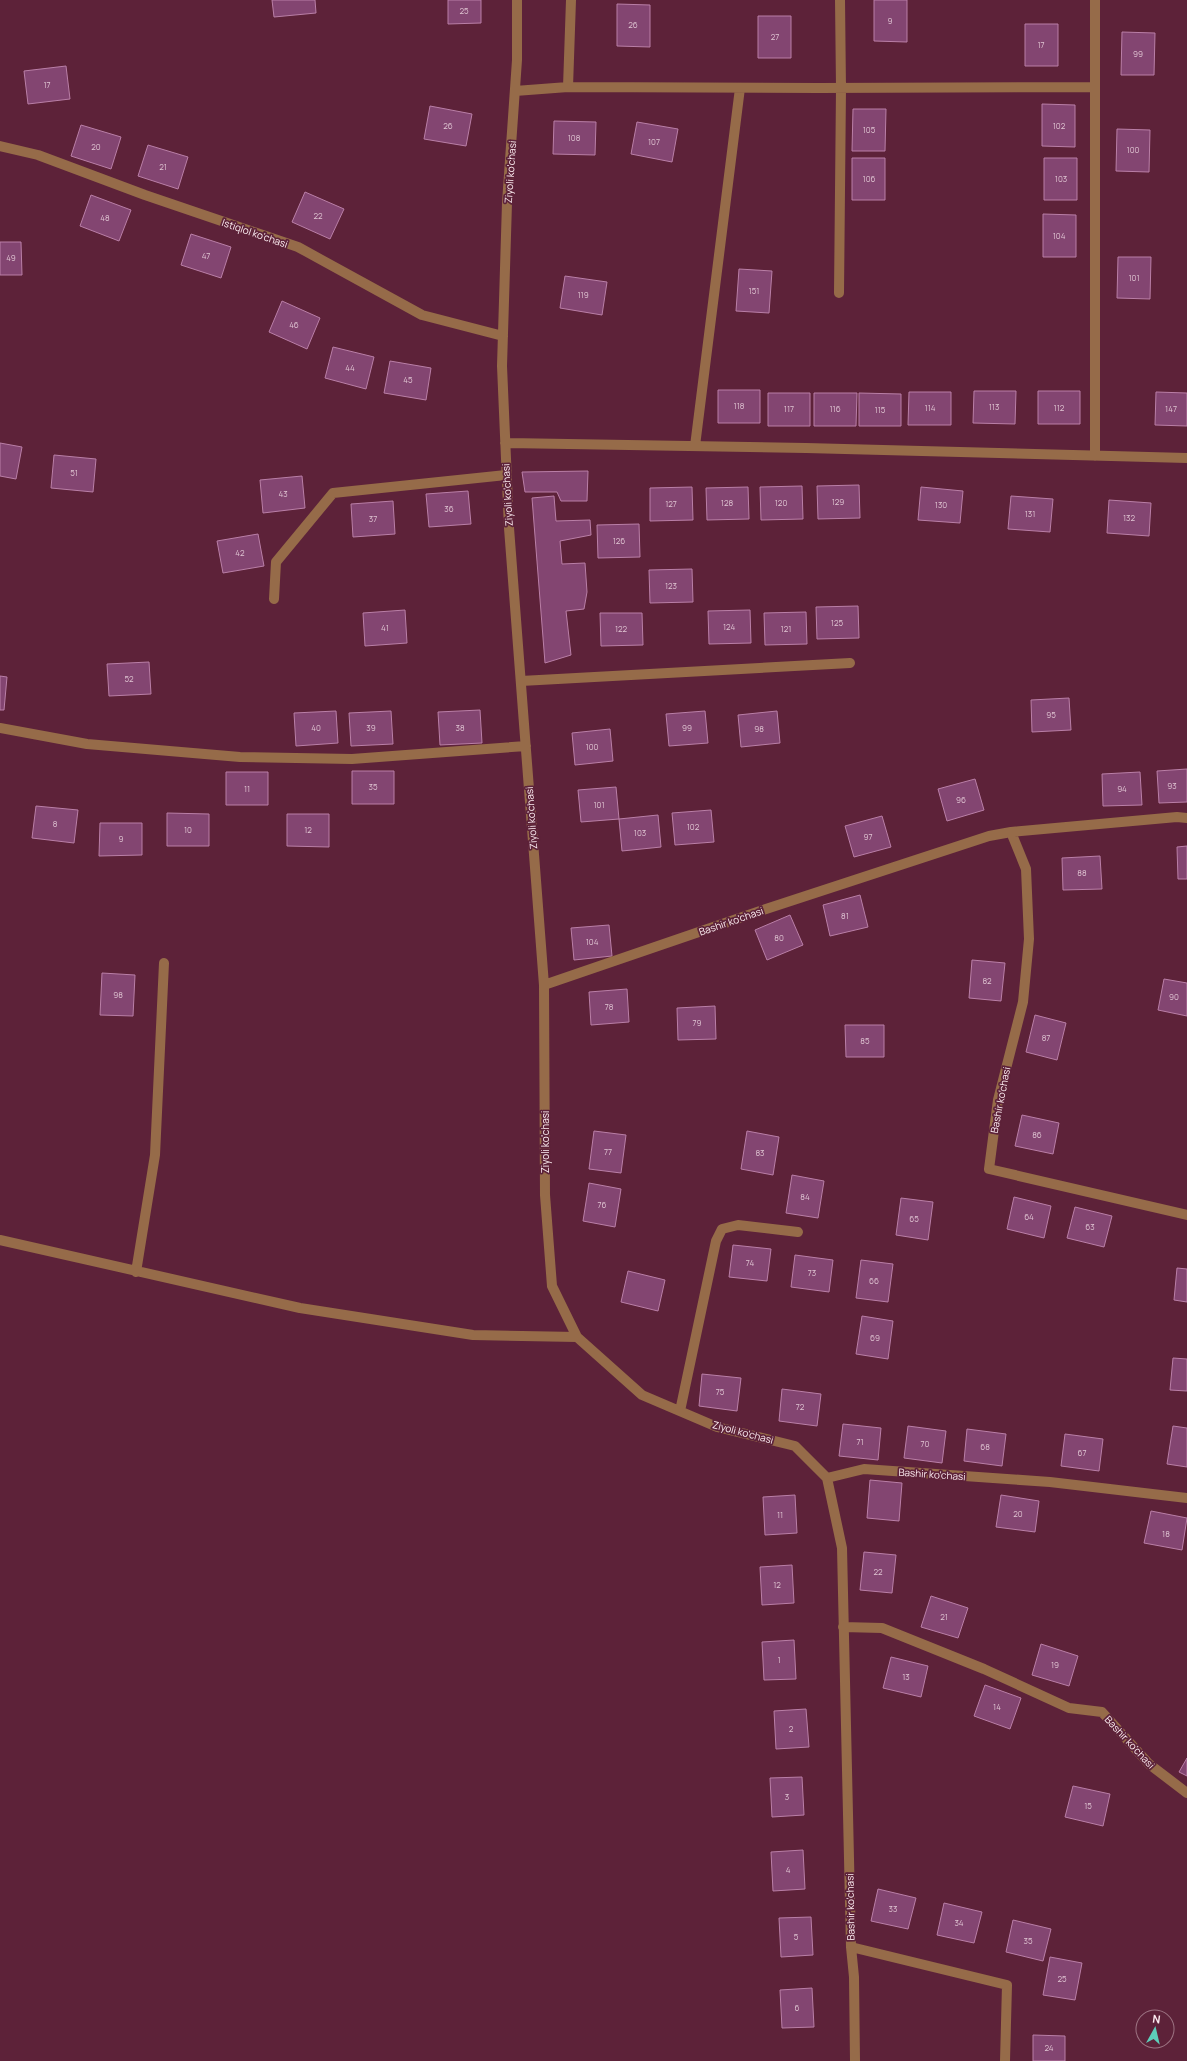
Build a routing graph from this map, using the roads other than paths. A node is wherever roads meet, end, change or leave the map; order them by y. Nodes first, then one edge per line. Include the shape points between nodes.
1 (517, 0) edge
2 (572, 0) edge
3 (840, 0) edge
4 (1095, 0) edge
5 (568, 87) junction
6 (1094, 87) junction
7 (740, 88) junction
8 (841, 88) junction
9 (515, 91) junction
10 (0, 146) edge
11 (839, 293) dead end
12 (503, 336) junction
13 (505, 443) junction
14 (695, 446) junction
15 (1095, 456) junction
16 (1187, 458) edge
17 (506, 474) junction
18 (274, 599) dead end
19 (850, 663) dead end
20 (521, 681) junction
21 (0, 728) edge
22 (526, 746) junction
23 (1187, 818) edge
24 (1011, 832) junction
25 (164, 963) dead end
26 (544, 985) junction
27 (1187, 1215) edge
28 (798, 1232) dead end
29 (0, 1240) edge
30 (136, 1272) junction
31 (577, 1337) junction
32 (680, 1411) junction
33 (827, 1478) junction
34 (1187, 1498) edge
35 (843, 1627) junction
36 (1187, 1793) edge
37 (851, 1947) junction
38 (855, 2061) edge
39 (1005, 2061) edge

1 - 9 street, Ziyoli ko'chasi
2 - 5 street
3 - 8 street
4 - 6 street
5 - 7 street
5 - 9 street
6 - 8 street
6 - 15 street
7 - 8 street
7 - 14 street
8 - 11 street
9 - 12 street, Ziyoli ko'chasi via 507,203
10 - 12 street, Istiqlol ko'chasi via 38,155 145,195 298,247 422,315
12 - 13 street, Ziyoli ko'chasi
13 - 14 street
13 - 17 street, Ziyoli ko'chasi
14 - 15 street
15 - 16 street
17 - 18 street via 333,494 276,562
17 - 20 street, Ziyoli ko'chasi
19 - 20 street
20 - 22 street, Ziyoli ko'chasi
21 - 22 street via 87,744 240,757 352,759
22 - 26 street, Ziyoli ko'chasi
23 - 24 street, Bashir ko'chasi
24 - 26 street, Bashir ko'chasi via 989,836 763,910
24 - 27 street, Bashir ko'chasi via 1026,870 1028,939 1022,1002 998,1100 989,1168
25 - 30 street via 155,1155
26 - 31 street, Ziyoli ko'chasi via 545,1195 552,1286
28 - 32 street via 738,1226 722,1229 716,1241
29 - 30 street
30 - 31 street via 300,1308 473,1335
31 - 32 street, Ziyoli ko'chasi via 642,1395
32 - 33 street, Ziyoli ko'chasi via 717,1427 795,1446
33 - 34 street, Bashir ko'chasi via 864,1469 1050,1482
33 - 35 street, Bashir ko'chasi via 842,1548
35 - 36 street, Bashir ko'chasi via 882,1628 984,1669 1069,1708 1102,1712 1149,1764
35 - 37 street, Bashir ko'chasi
37 - 38 street, Bashir ko'chasi
37 - 39 street, Bashir ko'chasi via 1007,1985

